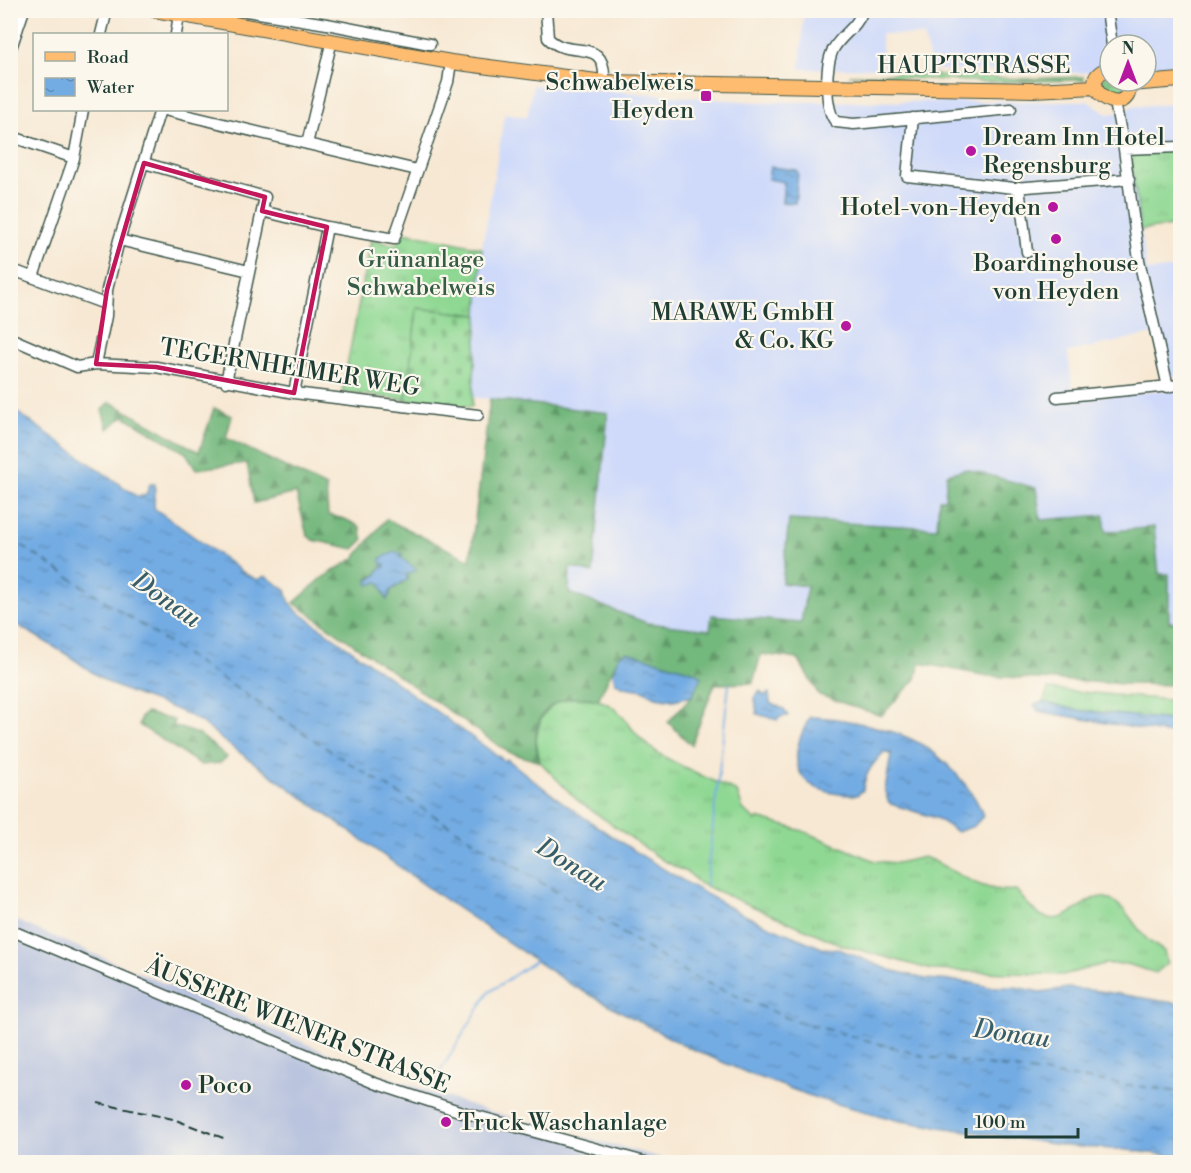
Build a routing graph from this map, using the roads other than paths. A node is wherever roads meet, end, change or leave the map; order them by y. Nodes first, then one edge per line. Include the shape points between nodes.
1 (107, 10) edge
2 (154, 10) edge
3 (240, 10) edge
4 (546, 10) edge
5 (863, 10) edge
6 (1107, 10) edge
7 (20, 12) edge
8 (184, 14) edge
9 (101, 33) edge
10 (176, 33) edge
11 (1110, 33) edge
12 (332, 40) junction
13 (430, 44) dead end
14 (10, 51) edge
15 (451, 62) junction
16 (1098, 80) edge
17 (1180, 80) edge
18 (1158, 81) edge
19 (604, 82) junction
20 (828, 87) junction
21 (1096, 87) junction
22 (1127, 93) edge
23 (1115, 102) junction
24 (1011, 109) dead end
25 (82, 111) edge
26 (162, 111) edge
27 (166, 111) edge
28 (908, 119) junction
29 (10, 136) edge
30 (307, 144) junction
31 (1180, 147) edge
32 (1124, 149) junction
33 (74, 158) junction
34 (144, 163) junction
35 (417, 170) junction
36 (1129, 179) junction
37 (1019, 188) junction
38 (262, 211) junction
39 (327, 227) junction
40 (119, 240) junction
41 (1027, 252) dead end
42 (10, 268) edge
43 (249, 271) junction
44 (33, 277) junction
45 (105, 304) junction
46 (10, 338) edge
47 (96, 364) junction
48 (226, 382) junction
49 (1180, 385) edge
50 (1168, 387) junction
51 (294, 393) junction
52 (1057, 397) dead end
53 (478, 415) dead end
54 (10, 930) edge
55 (645, 1162) edge

1 - 9 street
2 - 8 main road, HAUPTSTRASSE
3 - 13 street
4 - 19 street via 548,38 559,46 595,53 604,64
5 - 20 street via 856,26 831,54
6 - 11 street
7 - 14 street
8 - 10 street
8 - 12 main road, HAUPTSTRASSE
12 - 15 main road, HAUPTSTRASSE
12 - 30 street
15 - 19 main road, HAUPTSTRASSE
15 - 35 street via 448,82
16 - 21 main road
17 - 18 main road
19 - 20 main road, HAUPTSTRASSE
20 - 21 main road, HAUPTSTRASSE
20 - 28 street via 828,110 836,122
21 - 23 main road via 1104,99
22 - 23 main road
23 - 32 street
24 - 28 street
25 - 33 street
26 - 34 street
27 - 30 street
28 - 37 street via 907,176
29 - 33 street
30 - 35 street
31 - 32 street
32 - 36 street
33 - 44 street
34 - 38 street via 265,197
34 - 40 street
35 - 39 street via 394,239
36 - 37 street
36 - 50 street via 1139,260
37 - 41 street
38 - 39 street
38 - 43 street
39 - 51 street
40 - 43 street
40 - 45 street
42 - 44 street
43 - 48 street
44 - 45 street
45 - 47 street
46 - 47 street, TEGERNHEIMER WEG via 68,365
47 - 48 street, TEGERNHEIMER WEG via 156,367
48 - 51 street, TEGERNHEIMER WEG
49 - 50 street
50 - 52 street
51 - 53 street, TEGERNHEIMER WEG
54 - 55 street, ÄUSSERE WIENER STRASSE via 374,1083 462,1112

